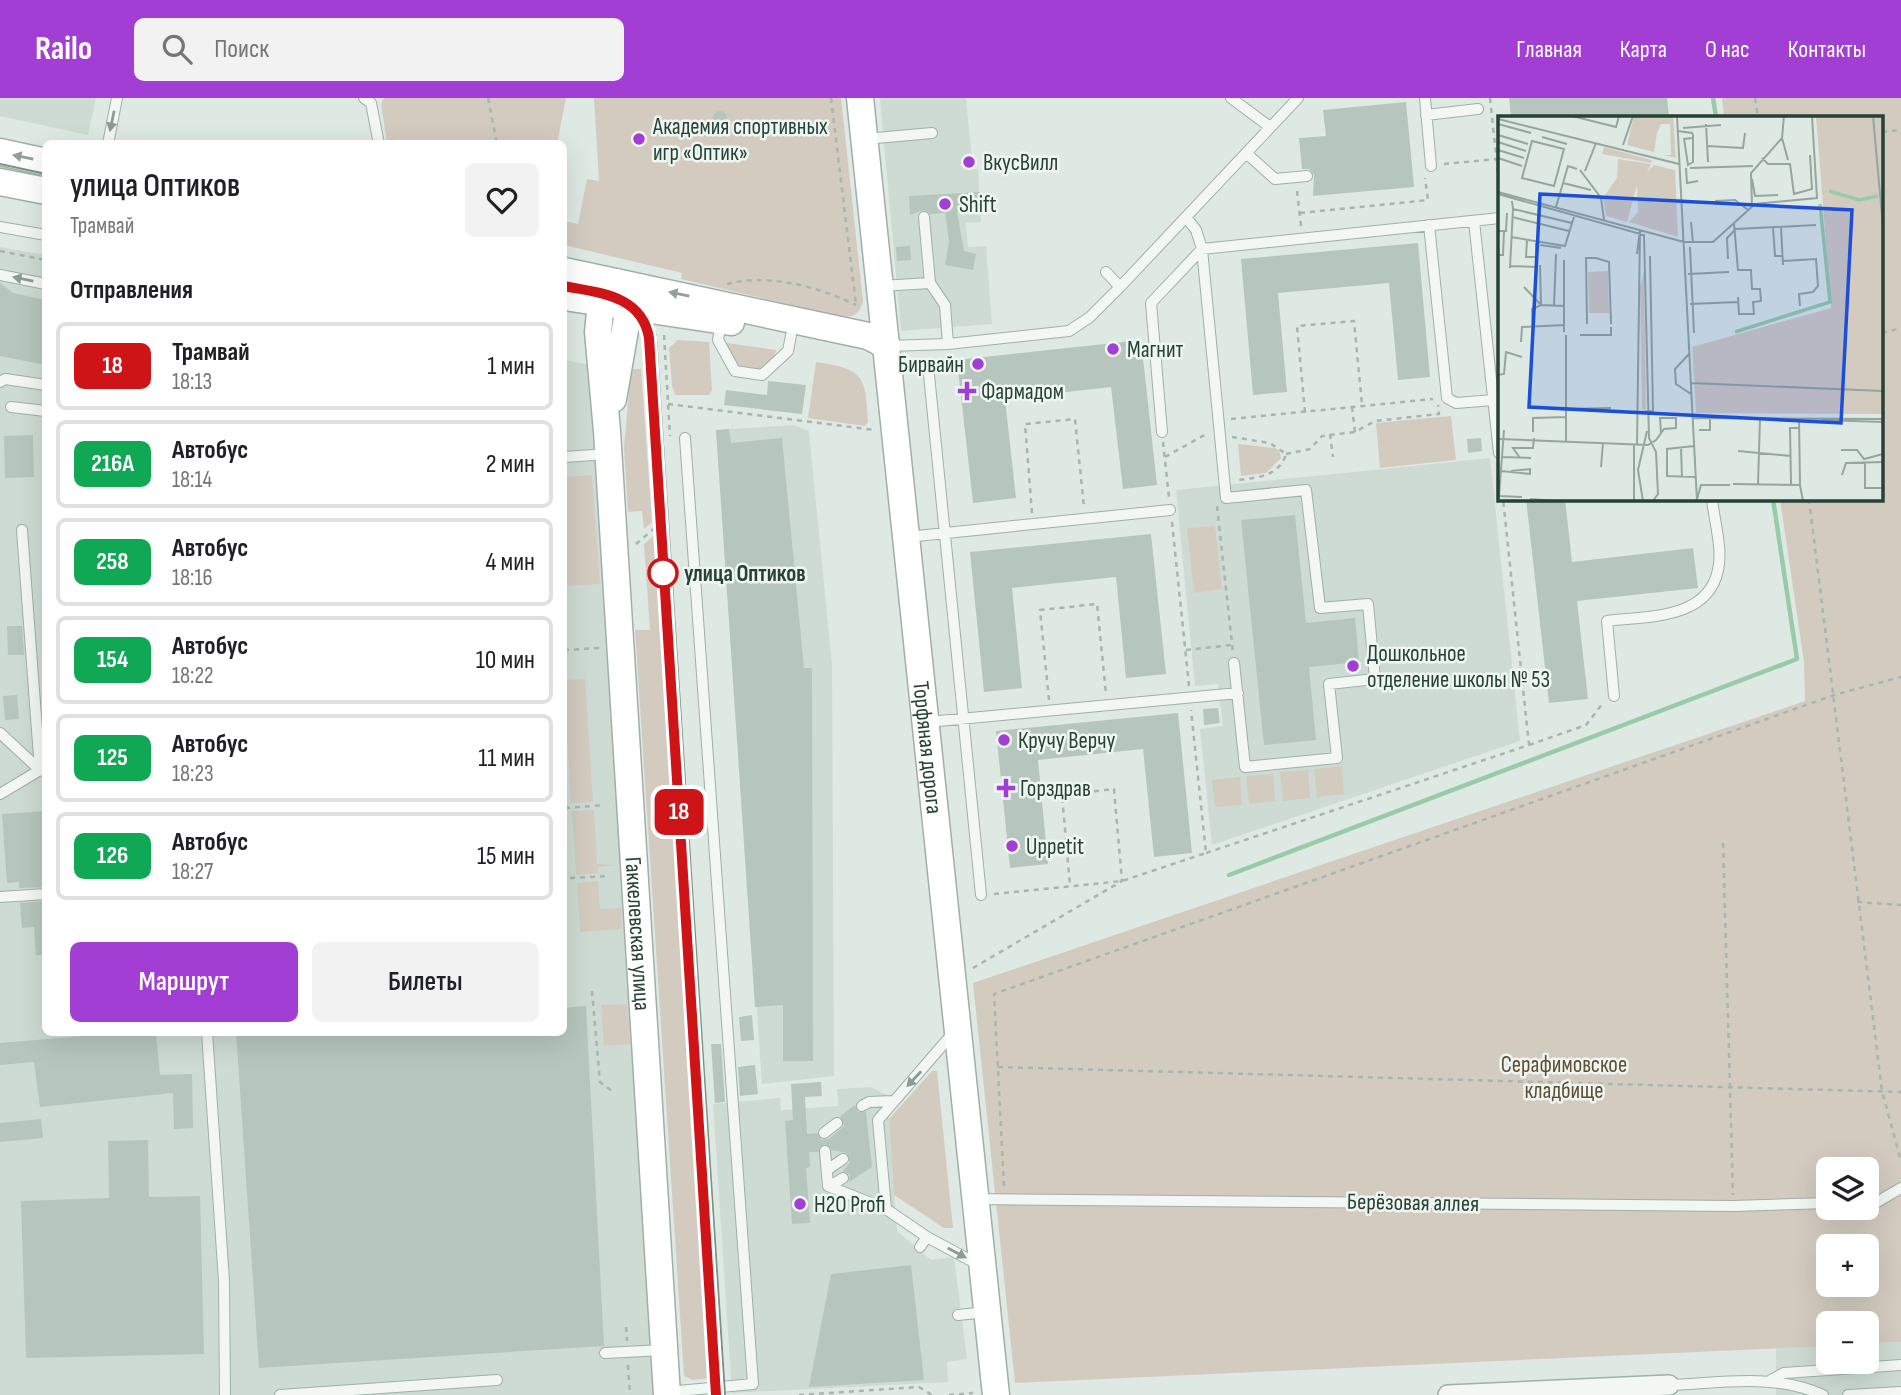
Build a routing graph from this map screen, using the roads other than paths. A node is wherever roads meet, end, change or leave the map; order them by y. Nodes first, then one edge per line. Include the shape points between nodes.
1 (117, 98) edge
2 (860, 98) edge
3 (1231, 98) edge
4 (1424, 98) edge
5 (370, 100) edge
6 (1292, 100) edge
7 (1478, 109) dead end
8 (1426, 115) junction
9 (1270, 127) junction
10 (932, 133) dead end
11 (864, 139) junction
12 (108, 140) edge
13 (378, 140) edge
14 (0, 152) edge
15 (1246, 153) junction
16 (42, 161) edge
17 (1431, 166) road end
18 (1302, 176) road end
19 (0, 182) edge
20 (42, 190) edge
21 (924, 217) dead end
22 (1186, 217) junction
23 (1498, 218) edge
24 (1474, 221) junction
25 (1429, 225) junction
26 (0, 227) edge
27 (42, 234) edge
28 (1202, 249) junction
29 (567, 272) edge
30 (1106, 272) dead end
31 (0, 275) edge
32 (930, 282) junction
33 (42, 283) edge
34 (1120, 287) junction
35 (608, 292) junction
36 (872, 295) junction
37 (567, 297) edge
38 (629, 307) junction
39 (721, 320) junction
40 (790, 335) junction
41 (948, 344) junction
42 (887, 346) junction
43 (929, 374) dead end
44 (0, 382) edge
45 (42, 384) edge
46 (1493, 400) junction
47 (11, 407) dead end
48 (42, 411) edge
49 (1498, 429) edge
50 (1162, 432) road end
51 (685, 438) dead end
52 (608, 443) junction
53 (567, 456) edge
54 (1712, 500) edge
55 (1170, 510) road end
56 (22, 530) dead end
57 (945, 533) junction
58 (907, 537) junction
59 (1234, 663) road end
60 (1238, 693) junction
61 (1614, 693) road end
62 (964, 718) junction
63 (924, 722) junction
64 (0, 733) edge
65 (42, 760) edge
66 (42, 770) edge
67 (42, 772) edge
68 (0, 794) edge
69 (42, 894) edge
70 (981, 895) road end
71 (0, 897) edge
72 (958, 1027) junction
73 (207, 1036) edge
74 (893, 1101) junction
75 (862, 1106) dead end
76 (880, 1117) junction
77 (867, 1121) dead end
78 (837, 1123) dead end
79 (824, 1133) dead end
80 (880, 1135) junction
81 (869, 1142) dead end
82 (825, 1151) dead end
83 (881, 1153) junction
84 (871, 1159) dead end
85 (843, 1160) dead end
86 (827, 1170) junction
87 (843, 1178) dead end
88 (830, 1186) junction
89 (1901, 1188) edge
90 (986, 1198) junction
91 (1879, 1201) edge
92 (1816, 1203) edge
93 (886, 1209) junction
94 (927, 1237) junction
95 (920, 1247) dead end
96 (982, 1267) junction
97 (987, 1312) junction
98 (958, 1315) dead end
99 (660, 1334) junction
100 (605, 1353) dead end
101 (1901, 1364) edge
102 (497, 1380) dead end
103 (1771, 1380) junction
104 (1669, 1385) joint
105 (1648, 1390) edge
106 (1901, 1392) edge
107 (667, 1393) edge
108 (985, 1394) edge
109 (225, 1395) edge
110 (280, 1395) edge
111 (1448, 1395) edge
112 (1823, 1395) edge
113 (1849, 1395) edge

1 -> 12 lane
2 - 11 main road, Торфяная дорога
3 - 9 lane
4 - 8 lane
5 - 13 lane
6 - 9 lane
7 - 8 lane
8 - 17 lane
9 - 15 lane
10 - 11 lane
11 - 36 main road, Торфяная дорога
16 -> 14 main road
15 - 18 lane via 1275,179
15 - 22 lane
19 - 20 main road
21 - 32 lane
22 - 28 lane
22 - 34 lane
23 - 24 lane
24 - 25 lane
24 - 46 lane
25 - 28 lane
25 - 46 lane via 1447,398 1457,403
26 - 27 lane
28 - 50 lane via 1151,303
28 - 60 lane via 1226,498 1306,490 1320,608 1368,604 1375,679 1329,684 1337,758 1245,767
29 - 35 main road
30 - 34 lane
33 -> 31 lane
32 - 36 lane
32 - 41 lane via 945,305
34 - 41 lane via 1069,331
35 - 37 main road
35 - 38 main road
42 -> 35 main road via 868,336
35 - 52 main road, Гаккелевская улица via 598,332
36 - 42 main road, Торфяная дорога
38 - 39 main road
38 - 52 main road, Гаккелевская улица
39 - 40 main road
39 - 40 lane via 718,340 736,371 762,375 788,351
40 - 42 main road via 866,349
41 - 42 lane
42 - 58 main road, Торфяная дорога
43 - 57 lane
44 - 45 lane
46 - 49 lane
47 - 48 lane
51 - 107 lane via 753,1384
52 - 53 lane
52 - 99 main road, Гаккелевская улица via 626,863
54 - 61 lane via 1719,561 1714,580 1692,608 1607,621
55 - 57 lane
56 - 65 lane
57 - 58 lane
57 - 62 lane
58 - 63 main road, Торфяная дорога
59 - 60 lane
60 - 62 lane
62 - 63 lane
62 - 70 lane
63 - 72 main road, Торфяная дорога
64 - 66 lane
67 - 68 lane
69 - 71 lane
72 -> 74 lane
72 - 90 main road, Торфяная дорога
73 - 109 lane via 224,1281
74 - 75 lane
74 - 76 lane
76 - 77 lane
76 - 80 lane
78 - 79 lane
80 - 81 lane
80 - 83 lane
82 - 86 lane
83 - 84 lane
83 - 93 lane
85 - 86 lane
86 - 88 lane
87 - 88 lane
88 - 93 lane
89 - 91 lane
90 - 92 lane, Берёзовая аллея
90 - 96 main road, Торфяная дорога
93 - 94 lane
94 - 95 lane
94 -> 96 lane
96 - 97 main road, Торфяная дорога
97 - 98 lane
97 - 108 main road, Торфяная дорога
99 - 100 lane
99 - 107 main road, Гаккелевская улица
101 - 103 lane via 1784,1373
102 - 110 lane
103 - 104 lane
103 - 112 lane via 1801,1385
104 - 105 street
105 - 111 street
106 - 113 lane

